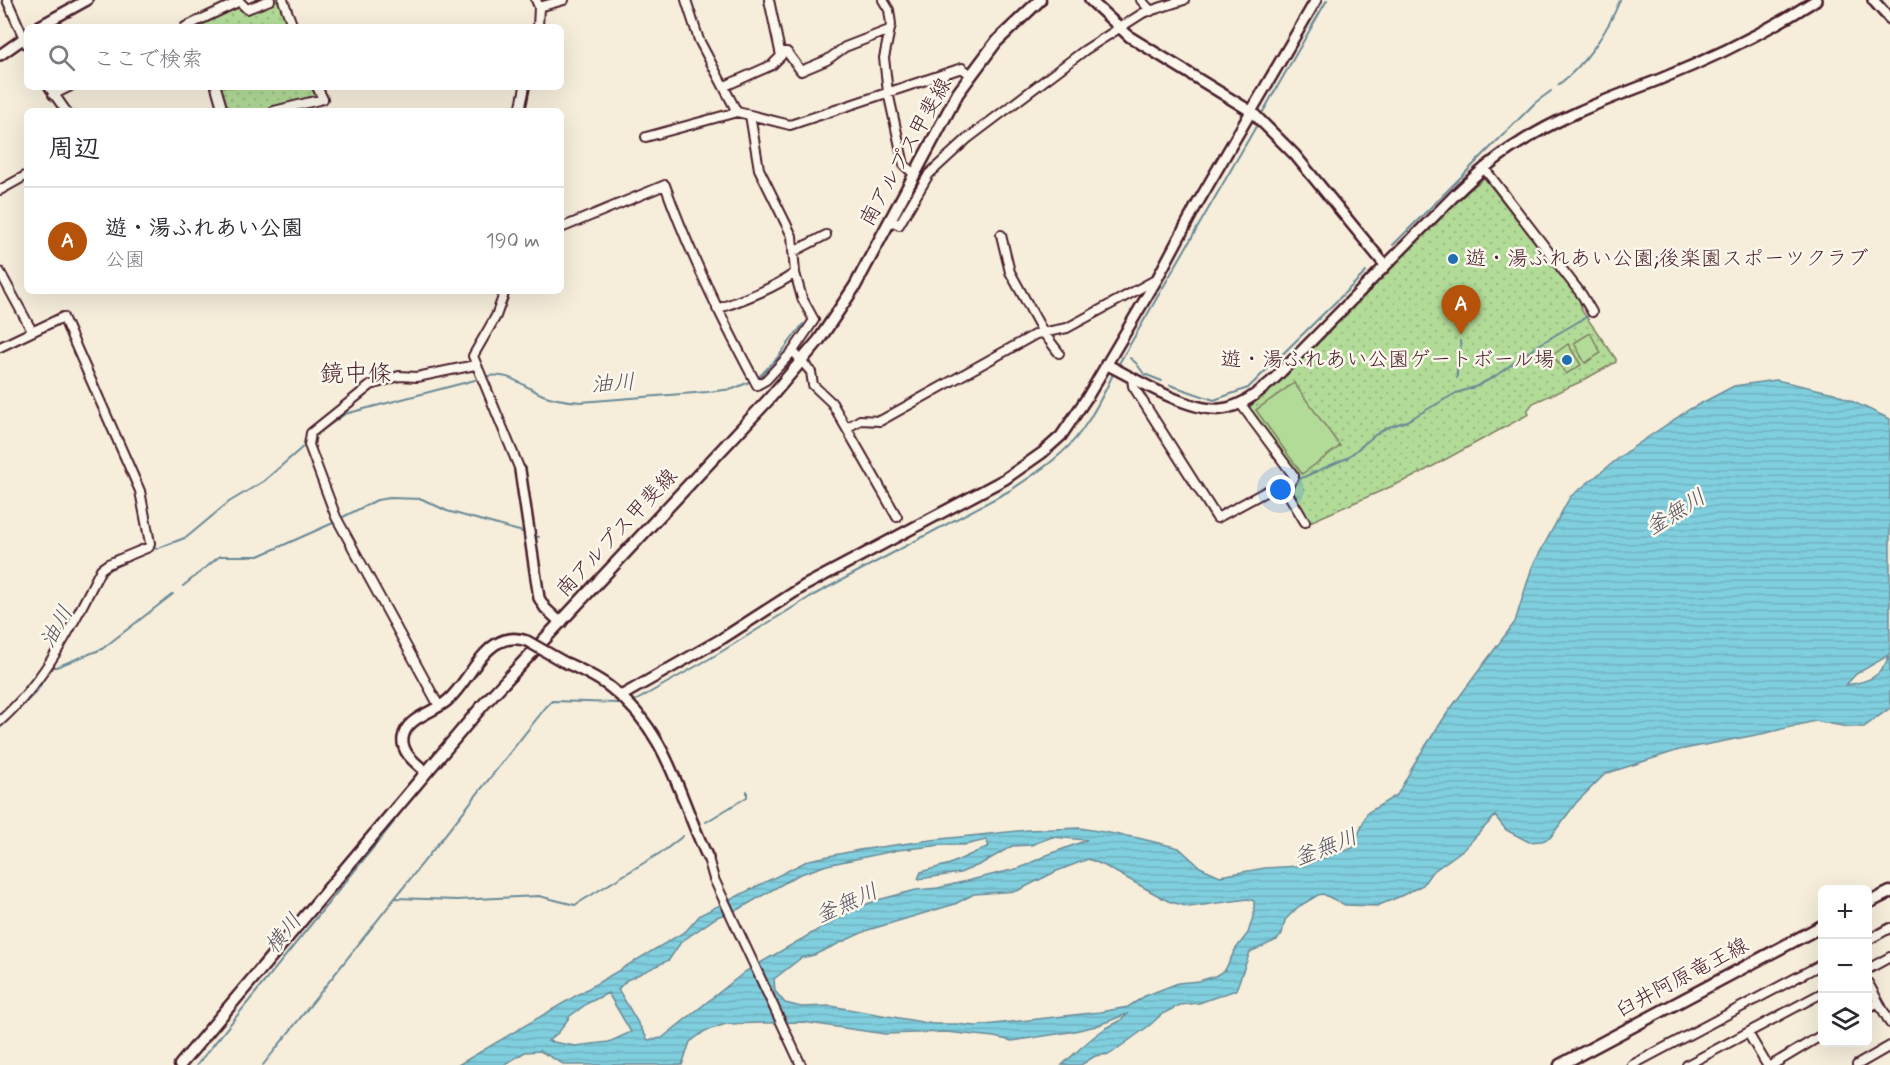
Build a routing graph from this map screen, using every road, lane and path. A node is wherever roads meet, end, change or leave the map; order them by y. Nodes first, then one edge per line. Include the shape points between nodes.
1 (6, 0) edge
2 (87, 0) edge
3 (270, 0) edge
4 (283, 0) edge
5 (564, 0) edge
6 (686, 0) edge
7 (769, 0) edge
8 (883, 0) edge
9 (1040, 0) edge
10 (1090, 0) edge
11 (1141, 0) edge
12 (1184, 0) edge
13 (1316, 0) edge
14 (1816, 0) edge
15 (1873, 0) edge
16 (238, 1) edge
17 (538, 4) edge
18 (1151, 11) junction
19 (1890, 19) edge
20 (43, 24) edge
21 (198, 24) edge
22 (291, 24) edge
23 (538, 24) edge
24 (1119, 28) junction
25 (889, 30) junction
26 (24, 36) edge
27 (24, 41) edge
28 (780, 52) junction
29 (0, 56) edge
30 (971, 75) junction
31 (725, 86) junction
32 (217, 90) edge
33 (318, 90) edge
34 (524, 90) edge
35 (51, 91) edge
36 (888, 92) junction
37 (64, 108) edge
38 (222, 108) edge
39 (286, 108) edge
40 (521, 108) edge
41 (737, 111) junction
42 (1252, 112) junction
43 (750, 115) junction
44 (646, 136) dead end
45 (1484, 168) junction
46 (914, 174) junction
47 (24, 177) edge
48 (0, 190) edge
49 (890, 220) junction
50 (564, 227) edge
51 (826, 235) dead end
52 (1001, 235) dead end
53 (793, 252) junction
54 (1385, 265) junction
55 (0, 272) edge
56 (795, 273) junction
57 (1157, 279) junction
58 (505, 294) edge
59 (717, 309) junction
60 (1592, 312) dead end
61 (32, 331) junction
62 (1043, 332) junction
63 (0, 347) edge
64 (793, 351) junction
65 (1059, 353) dead end
66 (802, 362) junction
67 (1106, 364) junction
68 (475, 365) junction
69 (1132, 377) junction
70 (1240, 403) junction
71 (847, 428) junction
72 (520, 470) joint
73 (1276, 486) dead end
74 (897, 517) dead end
75 (1305, 522) dead end
76 (561, 623) junction
77 (621, 696) junction
78 (439, 706) junction
79 (0, 721) edge
80 (425, 771) junction
81 (708, 858) joint
82 (1890, 892) edge
83 (1872, 901) edge
84 (1818, 928) edge
85 (1890, 928) edge
86 (1870, 939) edge
87 (1890, 957) edge
88 (1818, 966) edge
89 (1872, 967) edge
90 (1872, 991) edge
91 (1818, 995) edge
92 (1878, 1002) junction
93 (1872, 1006) edge
94 (1890, 1023) edge
95 (1748, 1033) junction
96 (1818, 1037) edge
97 (1890, 1046) edge
98 (1572, 1062) edge
99 (180, 1065) edge
100 (801, 1065) edge
101 (1560, 1065) edge
102 (1632, 1065) edge
103 (1687, 1065) edge
104 (1767, 1065) edge
105 (1772, 1065) edge
106 (1857, 1065) edge

1 - 26 street
2 - 20 street
3 - 16 street via 247,9
4 - 22 street
5 - 17 street
6 - 31 street via 699,40
7 - 28 street
8 - 25 street via 889,10
9 - 30 main road, 南アルプス甲斐線 via 996,42
10 - 24 street
11 - 18 street
12 - 18 street
13 - 42 street
14 - 45 street via 1754,37 1546,128
15 - 19 street
16 - 21 street
17 - 23 street
18 - 24 street
24 - 42 street
24 - 49 street via 967,139 929,174 898,225
25 - 28 street via 845,47 801,71 787,52
25 - 36 street via 884,58
27 - 29 street
28 - 31 street via 778,61 772,65
30 - 36 street via 962,68
30 - 46 main road, 南アルプス甲斐線
31 - 41 street
32 - 38 street
33 - 39 street via 323,99
34 - 40 street
35 - 37 street
36 - 43 street via 790,125
36 - 46 street via 904,165
41 - 43 street
41 - 44 street
42 - 54 street via 1295,155
42 - 57 street
43 - 53 street via 759,169 792,236
45 - 54 street
45 - 60 street
46 - 49 main road, 南アルプス甲斐線
47 - 48 street
49 - 66 main road, 南アルプス甲斐線 via 855,286
50 - 59 street via 665,185 683,236
51 - 53 street
52 - 62 street via 1010,272
53 - 56 street
54 - 70 street via 1273,380
55 - 61 street
56 - 59 street via 760,293
56 - 64 street via 801,298 814,320
57 - 62 street via 1067,328
57 - 67 street
58 - 68 street via 473,356
59 - 64 street via 757,385
61 - 63 street
61 - 79 street via 63,317 140,491 150,543 149,547 101,569 77,617 30,692
62 - 65 street
62 - 71 street via 880,421 860,420
64 - 66 street
66 - 71 street via 811,372 813,385 832,403
66 - 76 main road, 南アルプス甲斐線
67 - 69 street
67 - 77 street via 1061,436 1005,479 804,586
68 - 72 street
68 - 78 street via 417,377 399,376 372,385 311,433 309,445 336,518
69 - 70 street via 1208,409
69 - 73 street via 1133,386 1217,518
70 - 75 street via 1294,476 1287,492
71 - 74 street
72 - 76 street via 538,598
76 - 80 main road, 南アルプス甲斐線
77 - 78 street, bridge via 595,677 527,641 510,639 495,645
77 - 81 street via 650,729 666,756
78 - 80 street via 414,720 403,736 407,754
80 - 99 main road, 南アルプス甲斐線
81 - 100 street via 714,879
82 - 83 main road
84 - 98 main road, 臼井阿原竜王線
85 - 86 street
87 - 89 street
88 - 102 street
90 - 92 street
91 - 95 street
92 - 93 street
92 - 94 street
95 - 103 street
95 - 104 street
96 - 105 street
97 - 106 street
98 - 101 main road, 臼井阿原竜王線

